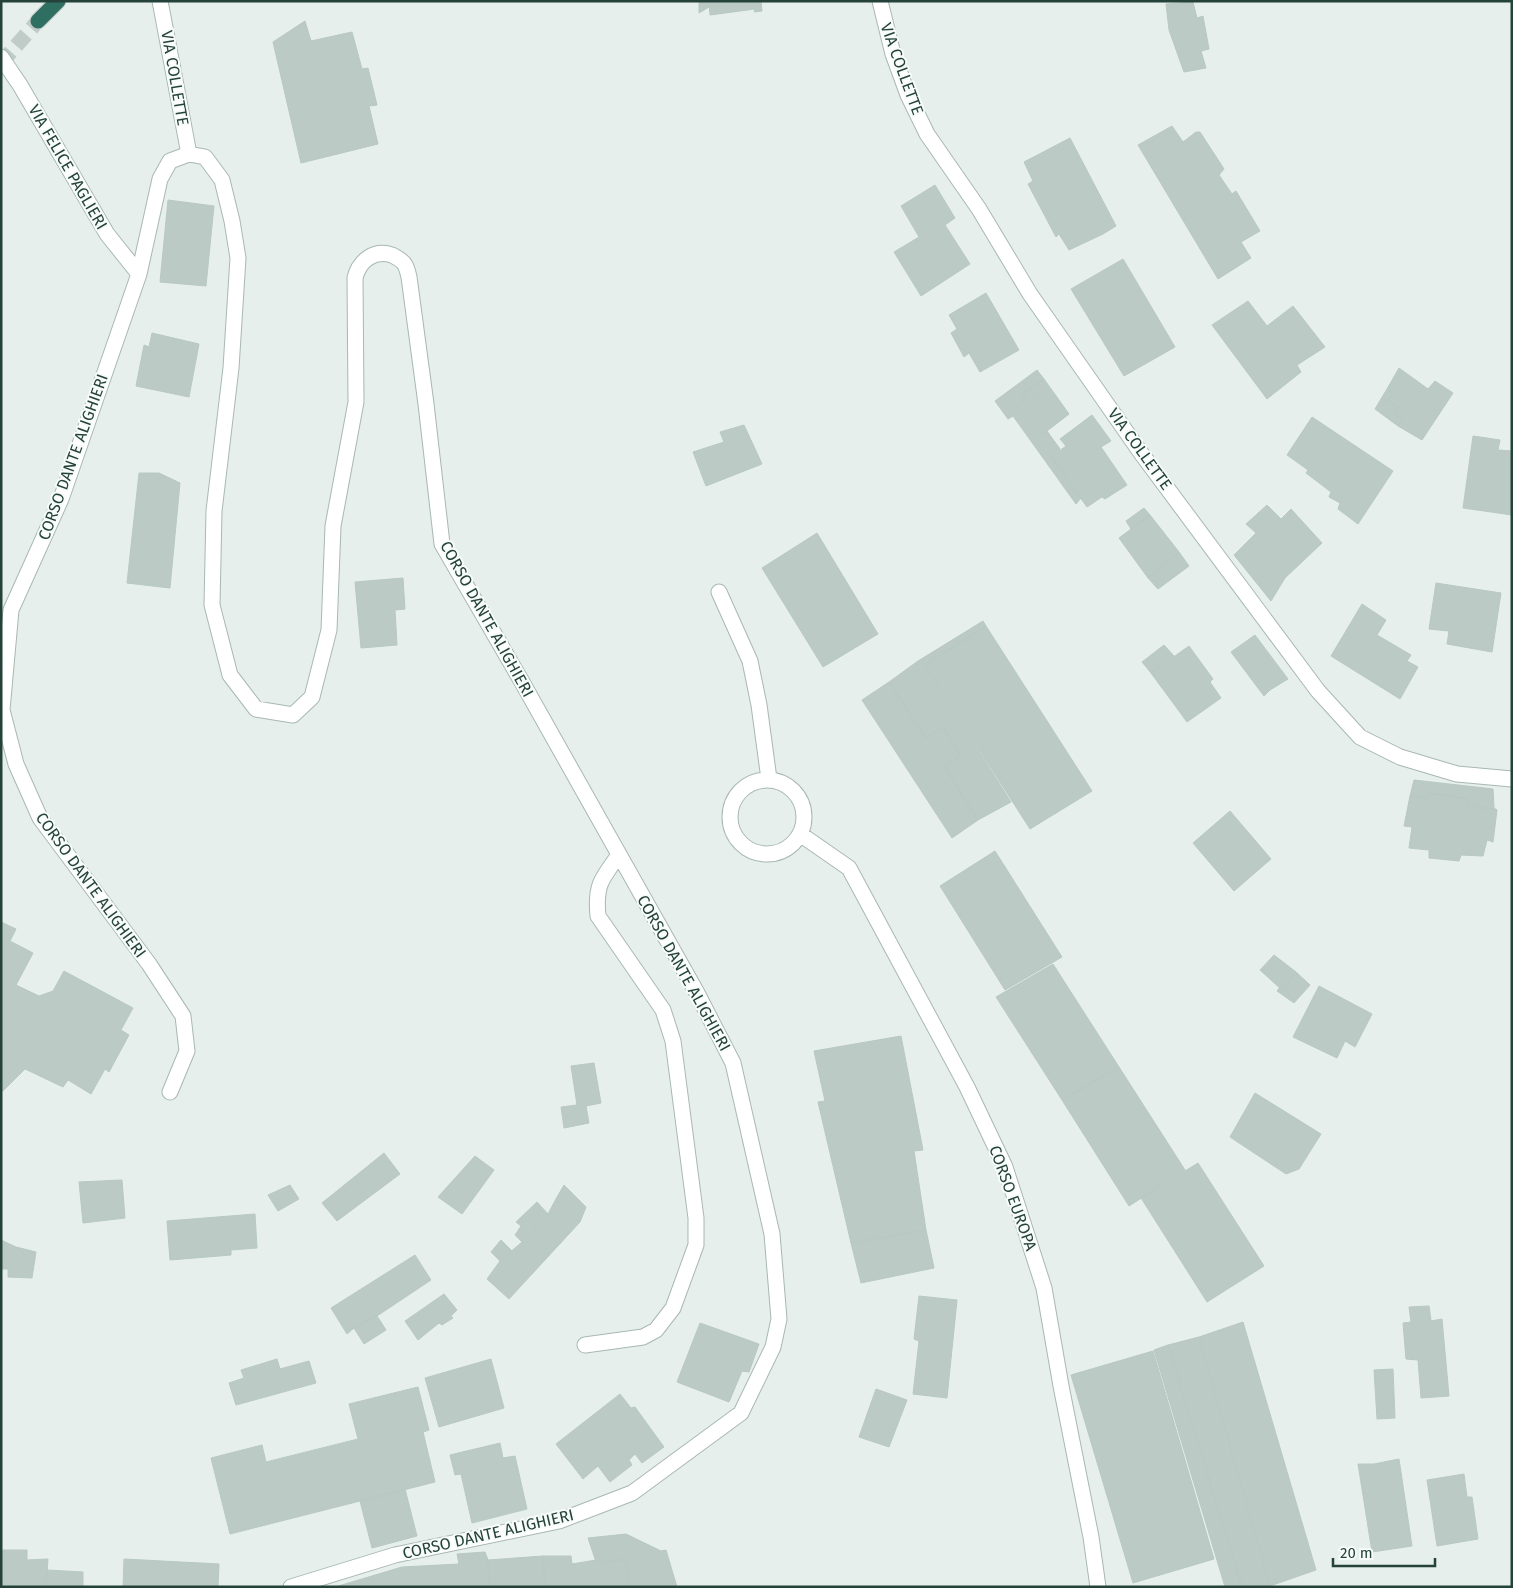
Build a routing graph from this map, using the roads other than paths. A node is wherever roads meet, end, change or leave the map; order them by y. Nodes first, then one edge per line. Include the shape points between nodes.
1 (58, 1) edge
2 (160, 1) edge
3 (880, 1) edge
4 (38, 21) tunnel mouth
5 (1, 57) edge
6 (189, 154) junction
7 (139, 274) junction
8 (719, 592) dead end
9 (1512, 779) edge
10 (769, 780) junction
11 (800, 834) junction
12 (619, 855) junction
13 (170, 1092) dead end
14 (585, 1345) dead end
15 (291, 1587) edge
16 (1098, 1587) edge

1 - 4 highway
2 - 6 street, VIA COLLETTE
3 - 9 street, VIA COLLETTE via 893,54 927,134 979,209 1030,294 1136,445 1318,691 1360,737 1400,757 1457,774
5 - 7 street, VIA FELICE PAGLIERI via 107,234
6 - 7 street, CORSO DANTE ALIGHIERI via 170,161 160,179
6 - 12 street, CORSO DANTE ALIGHIERI via 205,157 222,180 238,258 231,368 214,511 212,605 230,676 256,709 293,715 312,697 330,630 333,526 356,402 355,278 357,269 369,256 395,256 404,263 409,277 442,544
7 - 13 street, CORSO DANTE ALIGHIERI via 61,499 11,610 2,710 16,764 40,818 149,964 183,1016 187,1051
8 - 10 street via 750,661 760,705
10 - 11 street via 786,785 799,798 804,810
10 - 11 street via 756,781 736,795 729,818 737,841 758,854 771,854 783,851
11 - 16 street, CORSO EUROPA via 849,868 967,1087 1005,1168 1044,1288
12 - 14 street via 598,886 598,916 663,1010 673,1041 696,1218 696,1245 673,1308 656,1330 643,1337
12 - 15 street, CORSO DANTE ALIGHIERI via 733,1063 772,1234 779,1319 773,1347 741,1412 632,1493 559,1521 395,1555

